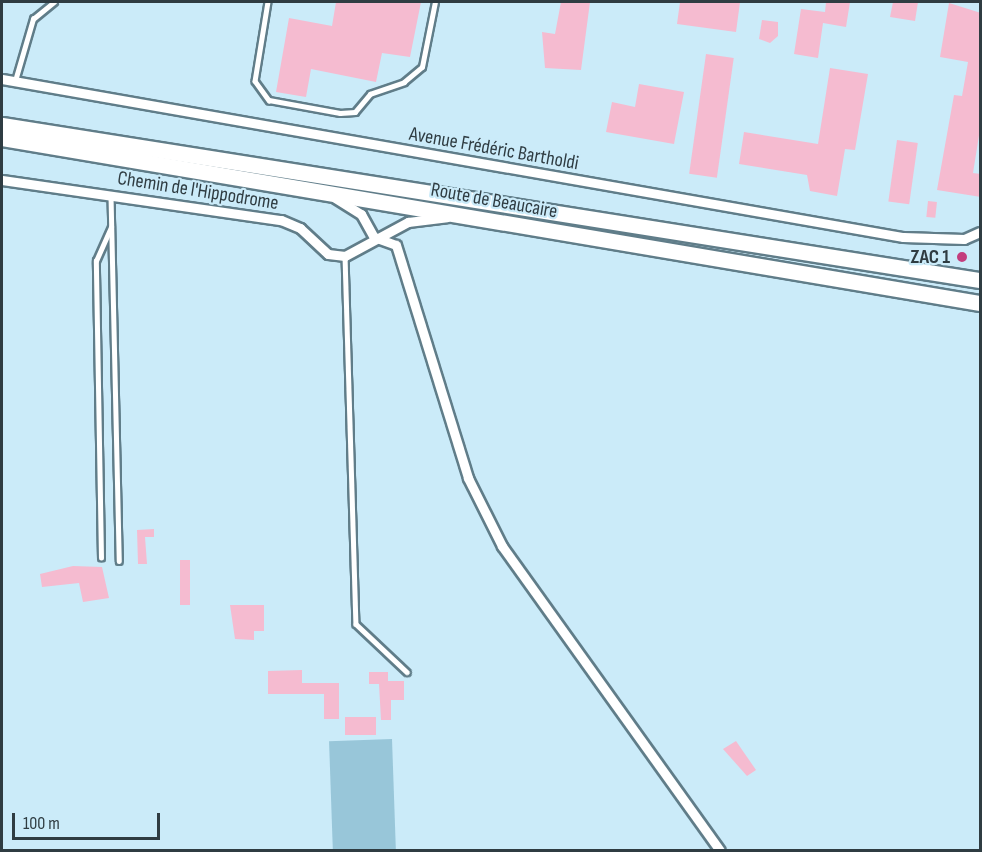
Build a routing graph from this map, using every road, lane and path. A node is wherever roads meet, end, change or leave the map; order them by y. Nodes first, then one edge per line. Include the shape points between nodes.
1 (54, 2) edge
2 (268, 2) edge
3 (435, 2) edge
4 (2, 79) edge
5 (15, 81) junction
6 (2, 125) edge
7 (2, 138) edge
8 (2, 180) edge
9 (323, 190) junction
10 (111, 196) junction
11 (455, 216) junction
12 (112, 224) junction
13 (981, 232) edge
14 (374, 237) junction
15 (345, 255) junction
16 (981, 280) edge
17 (981, 303) edge
18 (100, 558) dead end
19 (119, 561) dead end
20 (407, 672) dead end
21 (720, 850) edge

1 - 5 lane via 33,19
2 - 3 lane via 255,81 269,100 340,113 355,112 370,94 404,82 422,67
4 - 5 street, Avenue Frédéric Bartholdi
5 - 13 street, Avenue Frédéric Bartholdi via 903,237 964,239
6 - 16 main road, Route de Beaucaire
7 - 9 main road, Route de Beaucaire
8 - 10 street, Chemin de l'Hippodrome
9 - 11 main road, Route de Beaucaire
9 - 14 street via 361,214
10 - 12 lane
10 - 15 street, Chemin de l'Hippodrome via 280,220 300,228 328,254
11 - 14 street via 408,222
11 - 17 main road, Route de Beaucaire
12 - 18 lane via 96,261
12 - 19 lane
14 - 15 street
14 - 21 street via 396,245 468,478 502,546
15 - 20 lane via 356,624

